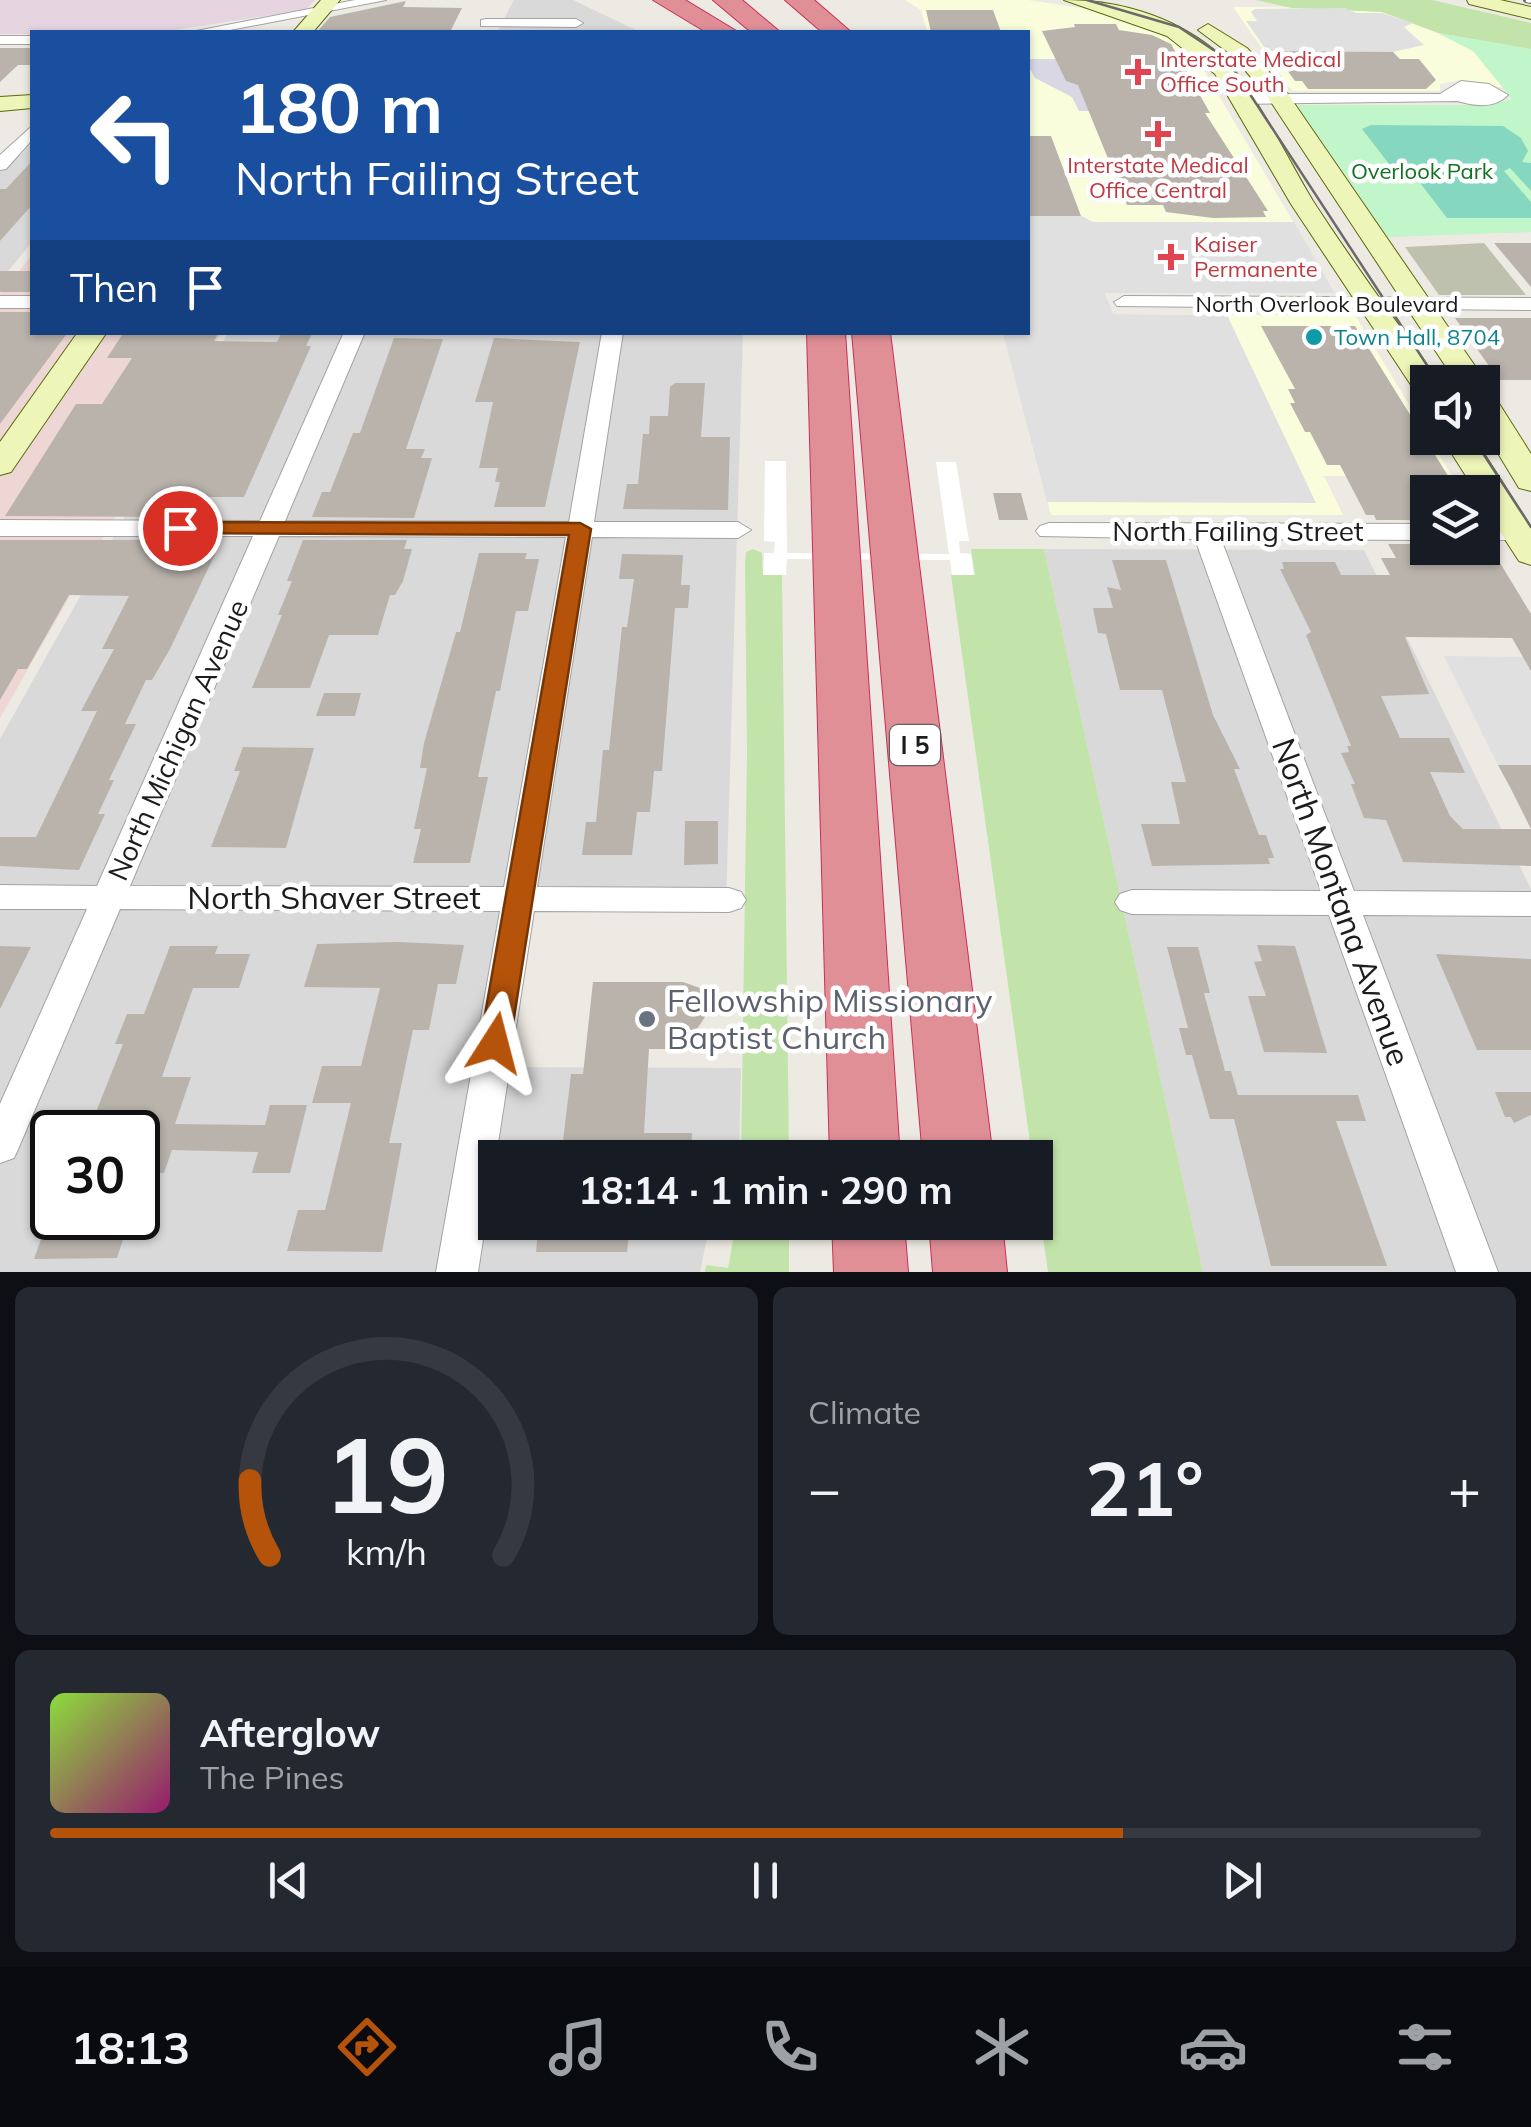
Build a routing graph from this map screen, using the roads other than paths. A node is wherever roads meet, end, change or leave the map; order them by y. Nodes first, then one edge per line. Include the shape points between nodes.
1 (379, 0) edge
2 (666, 0) edge
3 (726, 0) edge
4 (752, 0) edge
5 (798, 0) edge
6 (1073, 0) edge
7 (1116, 0) edge
8 (1476, 0) edge
9 (325, 6) edge
10 (1531, 13) edge
11 (486, 22) edge
12 (576, 22) dead end
13 (208, 30) edge
14 (305, 30) edge
15 (721, 30) edge
16 (764, 30) edge
17 (790, 30) edge
18 (836, 30) edge
19 (0, 40) edge
20 (30, 40) edge
21 (1458, 96) dead end
22 (1240, 100) junction
23 (1279, 100) junction
24 (30, 102) edge
25 (0, 104) edge
26 (30, 133) edge
27 (0, 165) edge
28 (0, 302) edge
29 (30, 302) edge
30 (1124, 302) dead end
31 (1370, 304) junction
32 (1418, 304) junction
33 (1531, 304) edge
34 (91, 335) edge
35 (355, 335) edge
36 (612, 335) edge
37 (826, 335) edge
38 (871, 335) edge
39 (1412, 365) edge
40 (1459, 365) edge
41 (1500, 429) edge
42 (1469, 455) edge
43 (0, 466) edge
44 (1531, 480) edge
45 (0, 528) edge
46 (270, 528) junction
47 (580, 529) junction
48 (738, 530) dead end
49 (1049, 531) dead end
50 (1205, 531) junction
51 (1410, 532) edge
52 (1524, 543) edge
53 (0, 897) edge
54 (108, 898) junction
55 (519, 899) junction
56 (729, 900) dead end
57 (1132, 902) dead end
58 (1342, 903) junction
59 (1531, 904) edge
60 (864, 1140) edge
61 (956, 1140) edge
62 (0, 1147) edge
63 (869, 1240) edge
64 (967, 1240) edge
65 (457, 1272) edge
66 (870, 1272) edge
67 (970, 1272) edge
68 (1477, 1272) edge

1 - 9 street
2 - 15 highway
3 - 16 highway
4 - 17 highway
5 - 18 highway
6 - 22 street via 1182,34 1210,56
7 - 23 street via 1214,34 1240,52
8 - 10 street
9 - 13 street
9 - 14 street
11 - 12 street
19 - 20 street
21 - 23 street
22 - 23 street
22 - 31 street
23 - 32 street
24 - 25 street
26 - 27 street
28 - 29 street
30 - 31 street, North Overlook Boulevard
31 - 32 street, North Overlook Boulevard
31 - 39 street
32 - 33 street, North Overlook Boulevard
32 - 40 street
34 - 43 street
35 - 46 street, North Michigan Avenue
36 - 47 street
37 - 60 highway
38 - 61 highway, I 5
41 - 44 street
42 - 52 street
45 - 46 street
46 - 47 street
46 - 54 street, North Michigan Avenue
47 - 48 street
47 - 55 street
49 - 50 street, North Failing Street
50 - 51 street, North Failing Street
50 - 58 street, North Montana Avenue
53 - 54 street, North Shaver Street
54 - 55 street, North Shaver Street
54 - 62 street, North Michigan Avenue
55 - 56 street, North Shaver Street
55 - 65 street
57 - 58 street
58 - 59 street
58 - 68 street, North Montana Avenue
63 - 66 highway
64 - 67 highway

